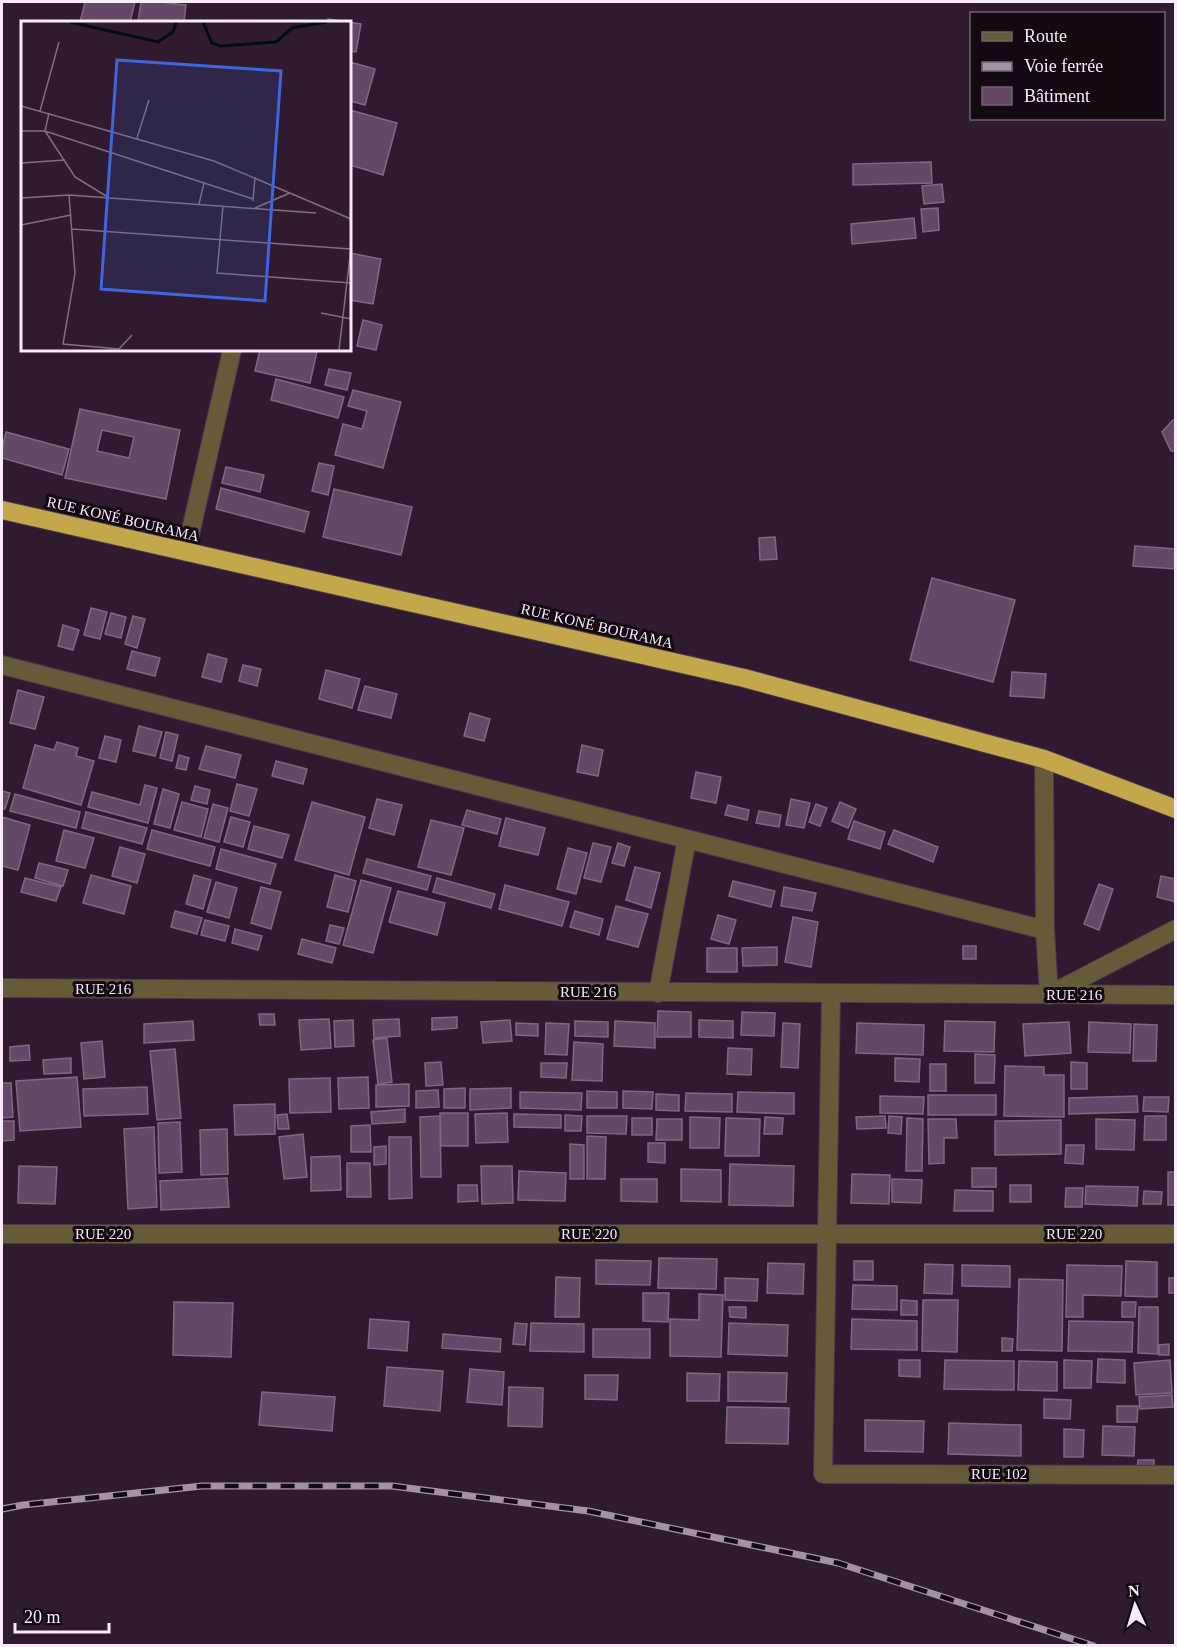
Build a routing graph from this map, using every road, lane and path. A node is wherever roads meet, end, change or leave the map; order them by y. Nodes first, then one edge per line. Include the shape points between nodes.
1 (232, 351) edge
2 (2, 510) edge
3 (186, 552) junction
4 (2, 665) edge
5 (1044, 759) junction
6 (1176, 809) edge
7 (687, 839) junction
8 (1045, 930) junction
9 (1176, 930) edge
10 (2, 988) edge
11 (657, 993) junction
12 (831, 993) junction
13 (1049, 994) junction
14 (1176, 995) edge
15 (2, 1234) edge
16 (827, 1234) junction
17 (1176, 1234) edge
18 (1176, 1475) edge

1 - 3 street
2 - 3 highway, RUE KONÉ BOURAMA
3 - 5 highway, RUE KONÉ BOURAMA via 744,678
4 - 7 street
5 - 6 highway, RUE KONÉ BOURAMA
5 - 8 street
7 - 8 street
7 - 11 street
8 - 13 street
9 - 13 street
10 - 11 street, RUE 216
11 - 12 street, RUE 216
12 - 13 street, RUE 216
12 - 16 street
13 - 14 street, RUE 216
15 - 16 street, RUE 220
16 - 17 street, RUE 220
16 - 18 street, RUE 102 via 823,1474

